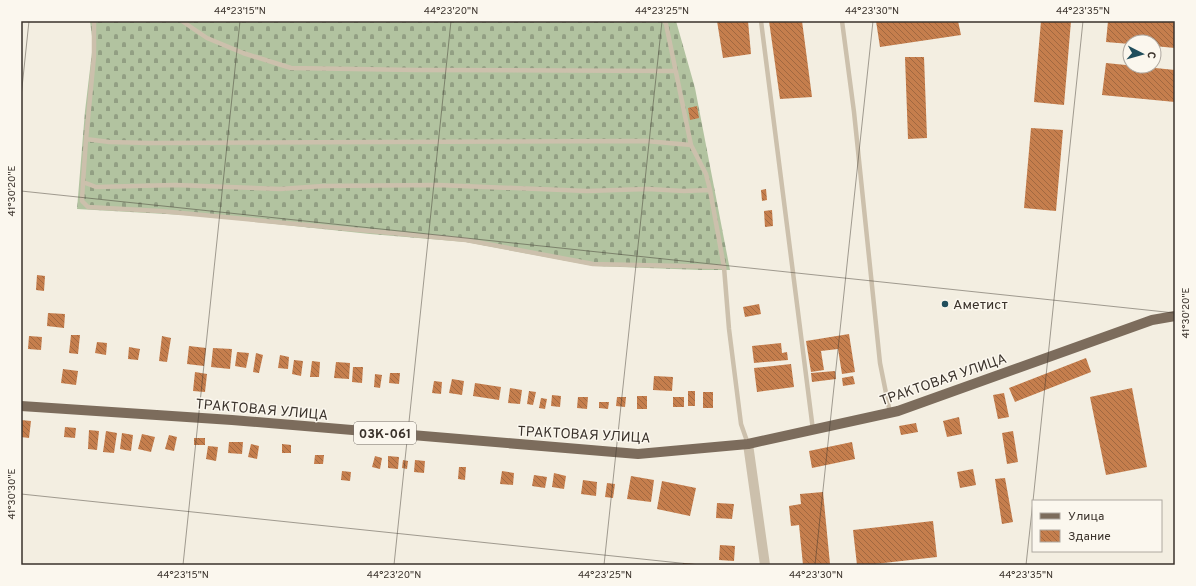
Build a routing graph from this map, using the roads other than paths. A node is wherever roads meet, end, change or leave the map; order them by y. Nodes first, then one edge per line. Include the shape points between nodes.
1 (94, 21) edge
2 (182, 21) edge
3 (664, 21) edge
4 (761, 21) edge
5 (842, 21) edge
6 (675, 71) junction
7 (86, 139) junction
8 (691, 145) junction
9 (83, 182) junction
10 (710, 190) junction
11 (724, 267) junction
12 (1175, 316) edge
13 (21, 406) edge
14 (890, 413) junction
15 (813, 430) junction
16 (748, 444) junction
17 (765, 565) edge

1 - 7 lane via 94,56
2 - 6 lane via 207,38 243,53 291,68
3 - 6 lane
4 - 15 lane
5 - 14 lane via 880,363
6 - 8 lane
7 - 8 lane via 149,143 646,141
7 - 9 lane
8 - 10 lane via 706,174
9 - 10 lane via 96,187 175,185 280,189 438,185 587,191
9 - 11 lane via 82,201 88,207 160,211 466,240 593,264
10 - 11 lane
11 - 16 lane via 741,424
12 - 14 main road, ТРАКТОВАЯ УЛИЦА via 1152,320
13 - 16 main road, ТРАКТОВАЯ УЛИЦА / 03К-061 via 240,421 638,454
14 - 15 main road, ТРАКТОВАЯ УЛИЦА
15 - 16 main road, ТРАКТОВАЯ УЛИЦА
16 - 17 street

